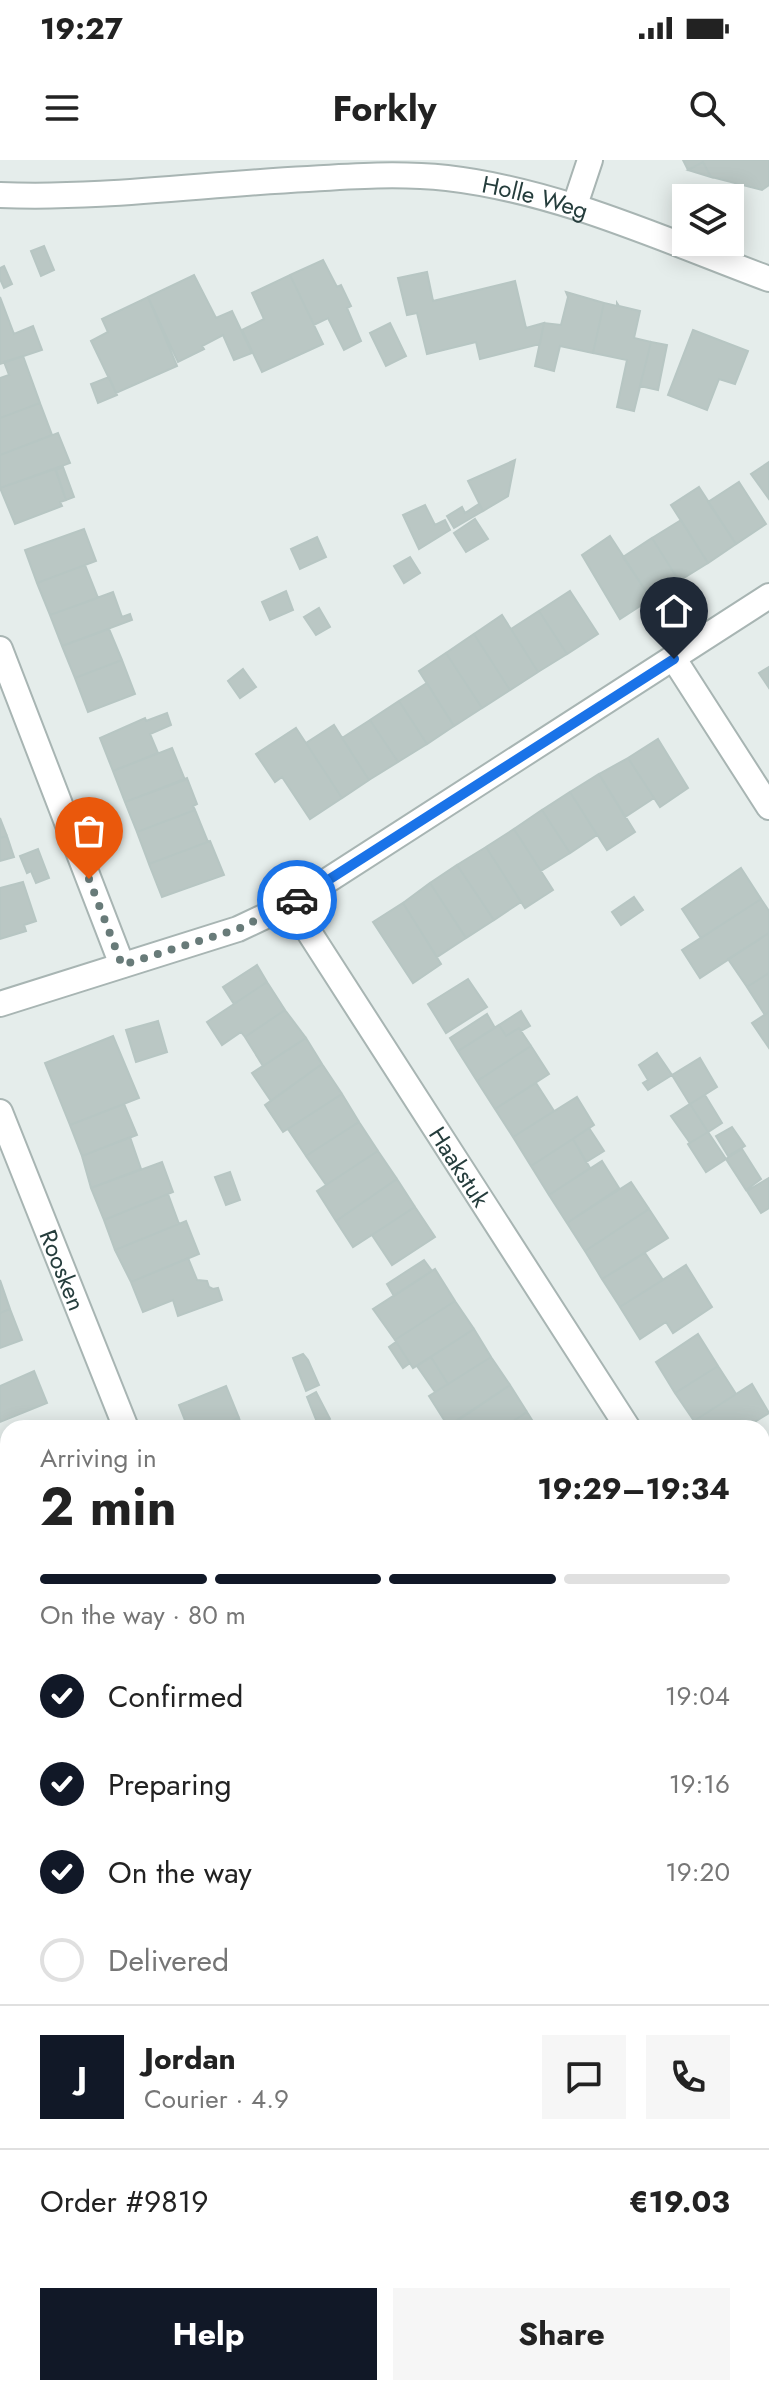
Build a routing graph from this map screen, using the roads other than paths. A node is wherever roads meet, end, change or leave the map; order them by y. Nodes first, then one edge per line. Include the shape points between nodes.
1 (590, 160) edge
2 (0, 195) edge
3 (575, 205) junction
4 (769, 279) edge
5 (769, 596) edge
6 (0, 649) edge
7 (674, 659) junction
8 (769, 807) edge
9 (291, 904) junction
10 (122, 965) junction
11 (0, 1004) edge
12 (0, 1112) edge
13 (123, 1420) edge
14 (623, 1420) edge

1 - 3 street
2 - 3 street, Holle Weg via 62,197 372,175 504,187
3 - 4 street, Holle Weg
5 - 7 street
6 - 10 street
7 - 8 street
7 - 9 street
9 - 10 street via 238,929
9 - 14 street, Haakstuk
10 - 11 street
12 - 13 street, Roosken

